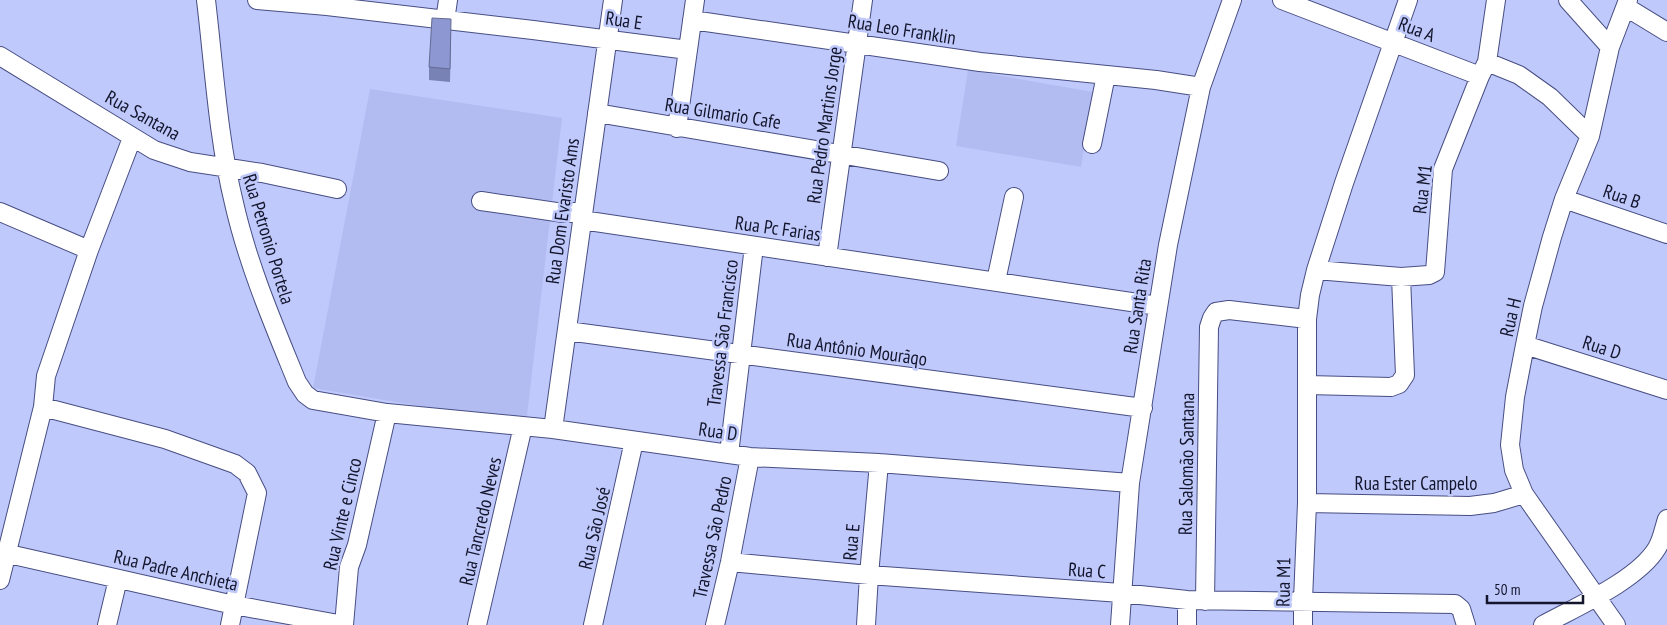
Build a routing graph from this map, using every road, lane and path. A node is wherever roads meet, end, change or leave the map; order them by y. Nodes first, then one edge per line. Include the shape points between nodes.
1 (206, 0) edge
2 (257, 0) edge
3 (448, 0) edge
4 (614, 0) edge
5 (695, 0) edge
6 (863, 0) edge
7 (1232, 0) edge
8 (1282, 0) edge
9 (1408, 0) edge
10 (1496, 0) edge
11 (1568, 0) edge
12 (1627, 4) edge
13 (445, 20) junction
14 (692, 20) junction
15 (1667, 32) edge
16 (608, 39) junction
17 (857, 43) junction
18 (1392, 43) junction
19 (1610, 47) junction
20 (688, 50) junction
21 (0, 56) edge
22 (1484, 69) junction
23 (1106, 75) junction
24 (1201, 88) junction
25 (597, 113) junction
26 (677, 128) junction
27 (1590, 136) junction
28 (132, 138) junction
29 (1092, 144) dead end
30 (842, 153) junction
31 (226, 168) junction
32 (939, 171) dead end
33 (337, 189) dead end
34 (1014, 197) dead end
35 (1564, 199) junction
36 (481, 201) dead end
37 (0, 212) edge
38 (583, 216) junction
39 (1667, 234) edge
40 (754, 246) junction
41 (89, 250) junction
42 (827, 256) junction
43 (1316, 270) junction
44 (1401, 277) junction
45 (996, 281) junction
46 (1158, 306) junction
47 (1307, 319) junction
48 (566, 331) junction
49 (1525, 345) junction
50 (740, 355) junction
51 (1307, 385) junction
52 (1667, 390) edge
53 (305, 394) joint
54 (43, 407) junction
55 (1143, 408) junction
56 (387, 414) junction
57 (523, 426) junction
58 (553, 429) junction
59 (634, 441) junction
60 (729, 454) junction
61 (750, 457) junction
62 (879, 463) junction
63 (1130, 483) junction
64 (1524, 494) junction
65 (1307, 503) junction
66 (1667, 519) edge
67 (3, 553) edge
68 (730, 562) junction
69 (869, 575) junction
70 (118, 579) junction
71 (0, 580) edge
72 (1121, 593) junction
73 (1595, 596) junction
74 (1187, 600) junction
75 (1302, 600) junction
76 (1205, 601) junction
77 (234, 605) junction
78 (107, 625) edge
79 (230, 625) edge
80 (344, 625) edge
81 (477, 625) edge
82 (593, 625) edge
83 (716, 625) edge
84 (866, 625) edge
85 (1120, 625) edge
86 (1188, 625) edge
87 (1303, 625) edge
88 (1466, 625) edge
89 (1544, 625) edge
90 (1616, 625) edge

1 - 31 street, Rua Petronio Portela
2 - 13 street, Rua E
3 - 13 street
4 - 16 street, Rua Dom Evaristo Ams
5 - 14 street
6 - 17 street, Rua Pedro Martins Jorge
7 - 24 street, Rua Santa Rita
8 - 18 street, Rua A
9 - 18 street, Rua M1
10 - 22 street, Rua M1
11 - 19 street
12 - 15 street
12 - 19 street, Rua H
13 - 16 street, Rua E
14 - 17 street, Rua Leo Franklin
14 - 20 street
16 - 20 street, Rua E
16 - 25 street, Rua Dom Evaristo Ams
17 - 23 street, Rua Leo Franklin via 980,62
17 - 30 street, Rua Pedro Martins Jorge
18 - 22 street, Rua A
18 - 43 street, Rua M1
19 - 27 street, Rua H
20 - 26 street
21 - 28 street, Rua Santana
22 - 27 street, Rua A via 1519,75 1550,97
22 - 44 street, Rua M1 via 1443,169 1435,272 1429,276
23 - 24 street, Rua Leo Franklin
23 - 29 street
24 - 46 street, Rua Santa Rita
25 - 26 street, Rua Gilmario Cafe
25 - 38 street, Rua Dom Evaristo Ams
26 - 30 street, Rua Gilmario Cafe
27 - 35 street, Rua H
28 - 31 street, Rua Santana via 171,157
28 - 41 street
30 - 32 street, Rua Gilmario Cafe
30 - 42 street, Rua Pedro Martins Jorge
31 - 33 street, Rua Santana
31 - 53 street, Rua Petronio Portela via 254,276 297,382
34 - 45 street
35 - 39 street, Rua B
35 - 49 street, Rua H
36 - 38 street, Rua Pc Farias
37 - 41 street
38 - 40 street, Rua Pc Farias
38 - 48 street, Rua Dom Evaristo Ams
40 - 42 street, Rua Pc Farias
40 - 50 street, Travessa São Francisco
41 - 54 street via 46,376
42 - 45 street, Rua Pc Farias
43 - 44 street, Rua M1
43 - 47 street, Rua M1
44 - 51 street via 1405,375 1399,384 1391,388
45 - 46 street, Rua Pc Farias
46 - 55 street, Rua Santa Rita
47 - 51 street, Rua M1
47 - 76 street, Rua Salomão Santana via 1222,310 1212,318
48 - 50 street, Rua Antônio Mourãqo
48 - 58 street, Rua Dom Evaristo Ams
49 - 52 street, Rua D
49 - 64 street, Rua H via 1510,445 1514,470
50 - 55 street, Rua Antônio Mourãqo
50 - 60 street, Travessa São Francisco
51 - 65 street, Rua M1
53 - 56 street, Rua D via 317,402
54 - 67 street
54 - 77 street via 165,439 235,464 246,473 257,493
55 - 63 street, Rua Santa Rita
56 - 57 street, Rua D
56 - 80 street, Rua Vinte e Cinco via 349,567
57 - 58 street, Rua D
57 - 81 street, Rua Tancredo Neves
58 - 59 street, Rua D
59 - 60 street, Rua D
59 - 82 street, Rua São José
60 - 61 street, Rua D
61 - 62 street, Rua D
61 - 68 street, Travessa São Pedro
62 - 63 street, Rua D
62 - 69 street, Rua E
63 - 72 street, Rua Santa Rita
64 - 65 street, Rua Ester Campelo via 1470,506
64 - 73 street, Rua H
65 - 75 street, Rua M1
66 - 73 street via 1658,548 1641,567
67 - 70 street, Rua Padre Anchieta
67 - 71 street
68 - 69 street, Rua C
68 - 83 street, Travessa São Pedro
69 - 72 street, Rua C
69 - 84 street, Rua E
70 - 77 street, Rua Padre Anchieta
70 - 78 street
72 - 74 street, Rua C
72 - 85 street, Rua Santa Rita
73 - 89 street
73 - 90 street, Rua H
74 - 76 street, Rua C
74 - 86 street
75 - 76 street, Rua C
75 - 87 street, Rua M1
75 - 88 street, Rua C via 1455,604 1463,613
77 - 79 street
77 - 80 street, Rua Padre Anchieta

